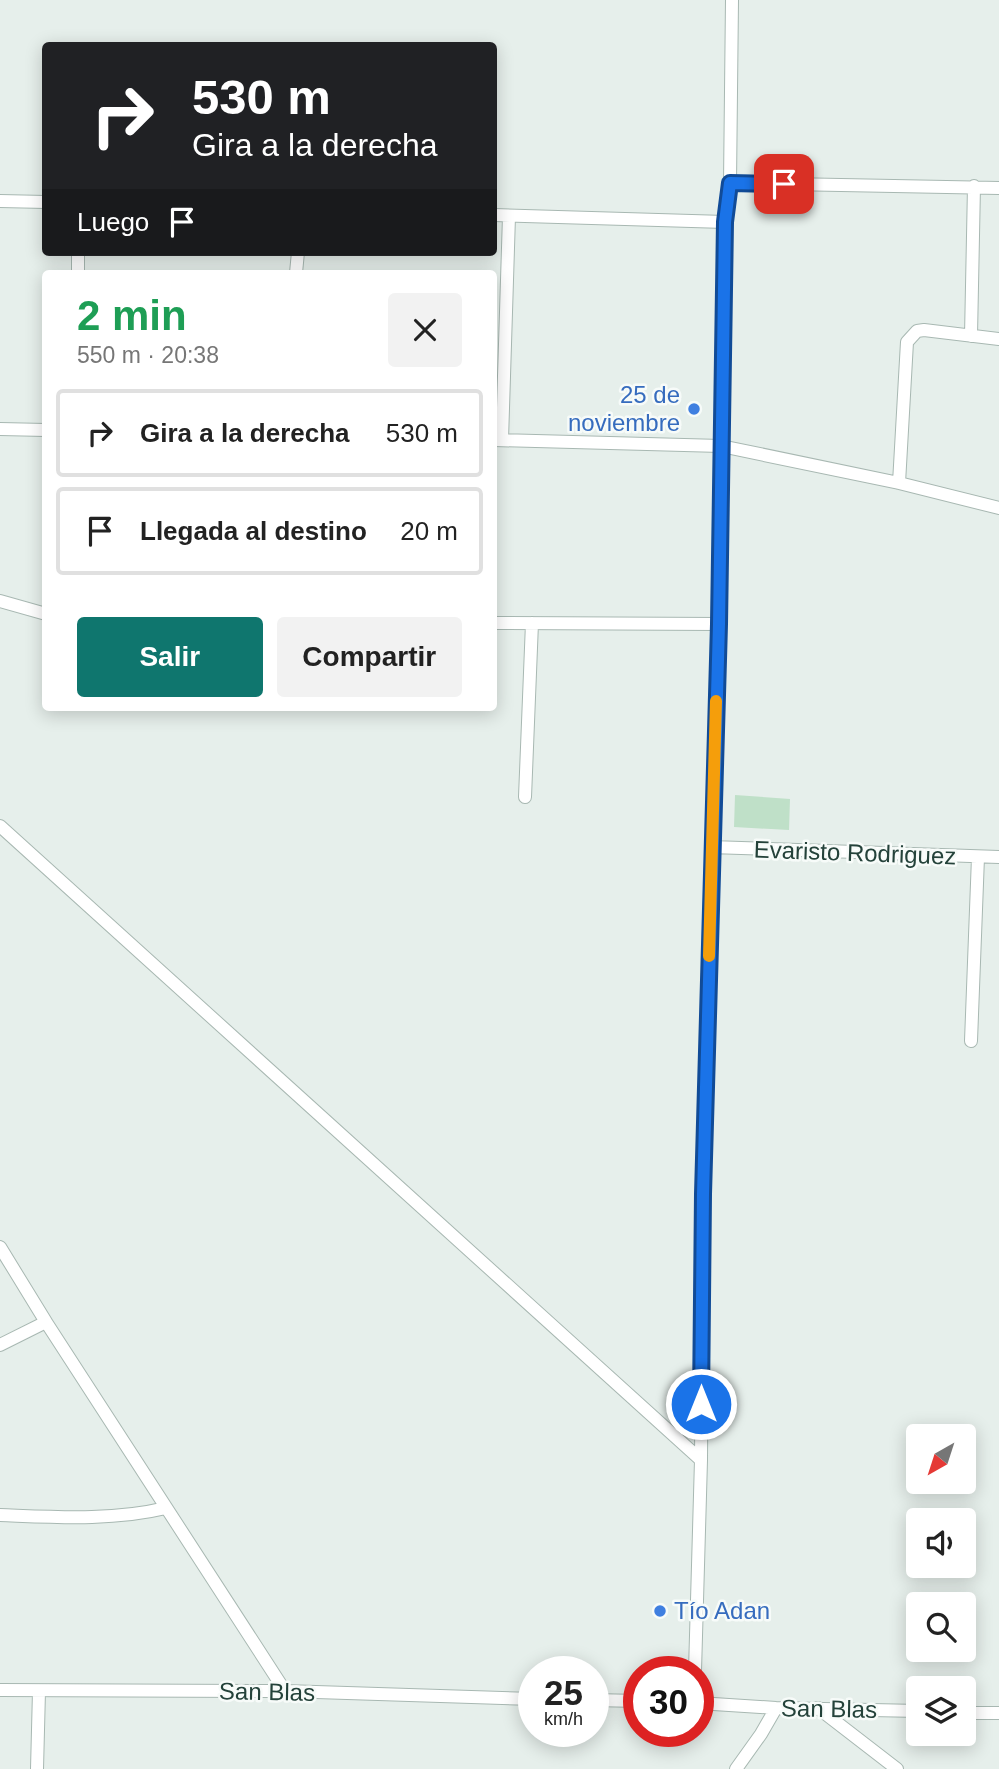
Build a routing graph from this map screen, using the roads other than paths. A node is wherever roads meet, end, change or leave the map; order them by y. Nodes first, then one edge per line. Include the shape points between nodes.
1 (732, 0) edge
2 (730, 183) junction
3 (974, 186) junction
4 (999, 188) edge
5 (0, 201) edge
6 (42, 202) edge
7 (497, 215) edge
8 (509, 216) junction
9 (725, 222) junction
10 (971, 337) junction
11 (999, 339) edge
12 (0, 429) edge
13 (42, 430) edge
14 (498, 440) edge
15 (721, 446) junction
16 (899, 483) junction
17 (999, 508) edge
18 (0, 601) edge
19 (42, 613) edge
20 (532, 622) junction
21 (497, 623) edge
22 (719, 624) junction
23 (525, 797) dead end
24 (0, 826) edge
25 (711, 847) junction
26 (999, 857) edge
27 (978, 858) junction
28 (971, 1041) dead end
29 (0, 1247) edge
30 (46, 1322) junction
31 (0, 1345) edge
32 (701, 1460) junction
33 (166, 1508) junction
34 (0, 1515) edge
35 (695, 1656) edge
36 (0, 1690) edge
37 (39, 1691) junction
38 (285, 1691) junction
39 (518, 1698) edge
40 (714, 1704) edge
41 (776, 1708) junction
42 (817, 1708) junction
43 (906, 1711) edge
44 (976, 1713) edge
45 (999, 1713) edge
46 (37, 1769) edge
47 (736, 1769) edge
48 (897, 1769) edge

1 - 2 street
2 - 3 street
2 - 9 street
3 - 4 street
3 - 10 street
5 - 6 street
7 - 8 street
8 - 9 street
8 - 14 street
9 - 15 street
10 - 11 street
10 - 16 street via 924,330 907,342
12 - 13 street
14 - 15 street
15 - 16 street
15 - 22 street
16 - 17 street
18 - 19 street
20 - 21 street
20 - 22 street
20 - 23 street
22 - 25 street
24 - 32 street
25 - 27 street, Evaristo Rodriguez
25 - 32 street
26 - 27 street, Evaristo Rodriguez
27 - 28 street
29 - 30 street
30 - 31 street
30 - 33 street
32 - 35 street
33 - 34 street via 94,1517
33 - 38 street
36 - 37 street, San Blas
37 - 38 street, San Blas
37 - 46 street
38 - 39 street, San Blas
40 - 41 street, San Blas
41 - 42 street, San Blas
41 - 47 street
42 - 43 street, San Blas
42 - 48 street
44 - 45 street

